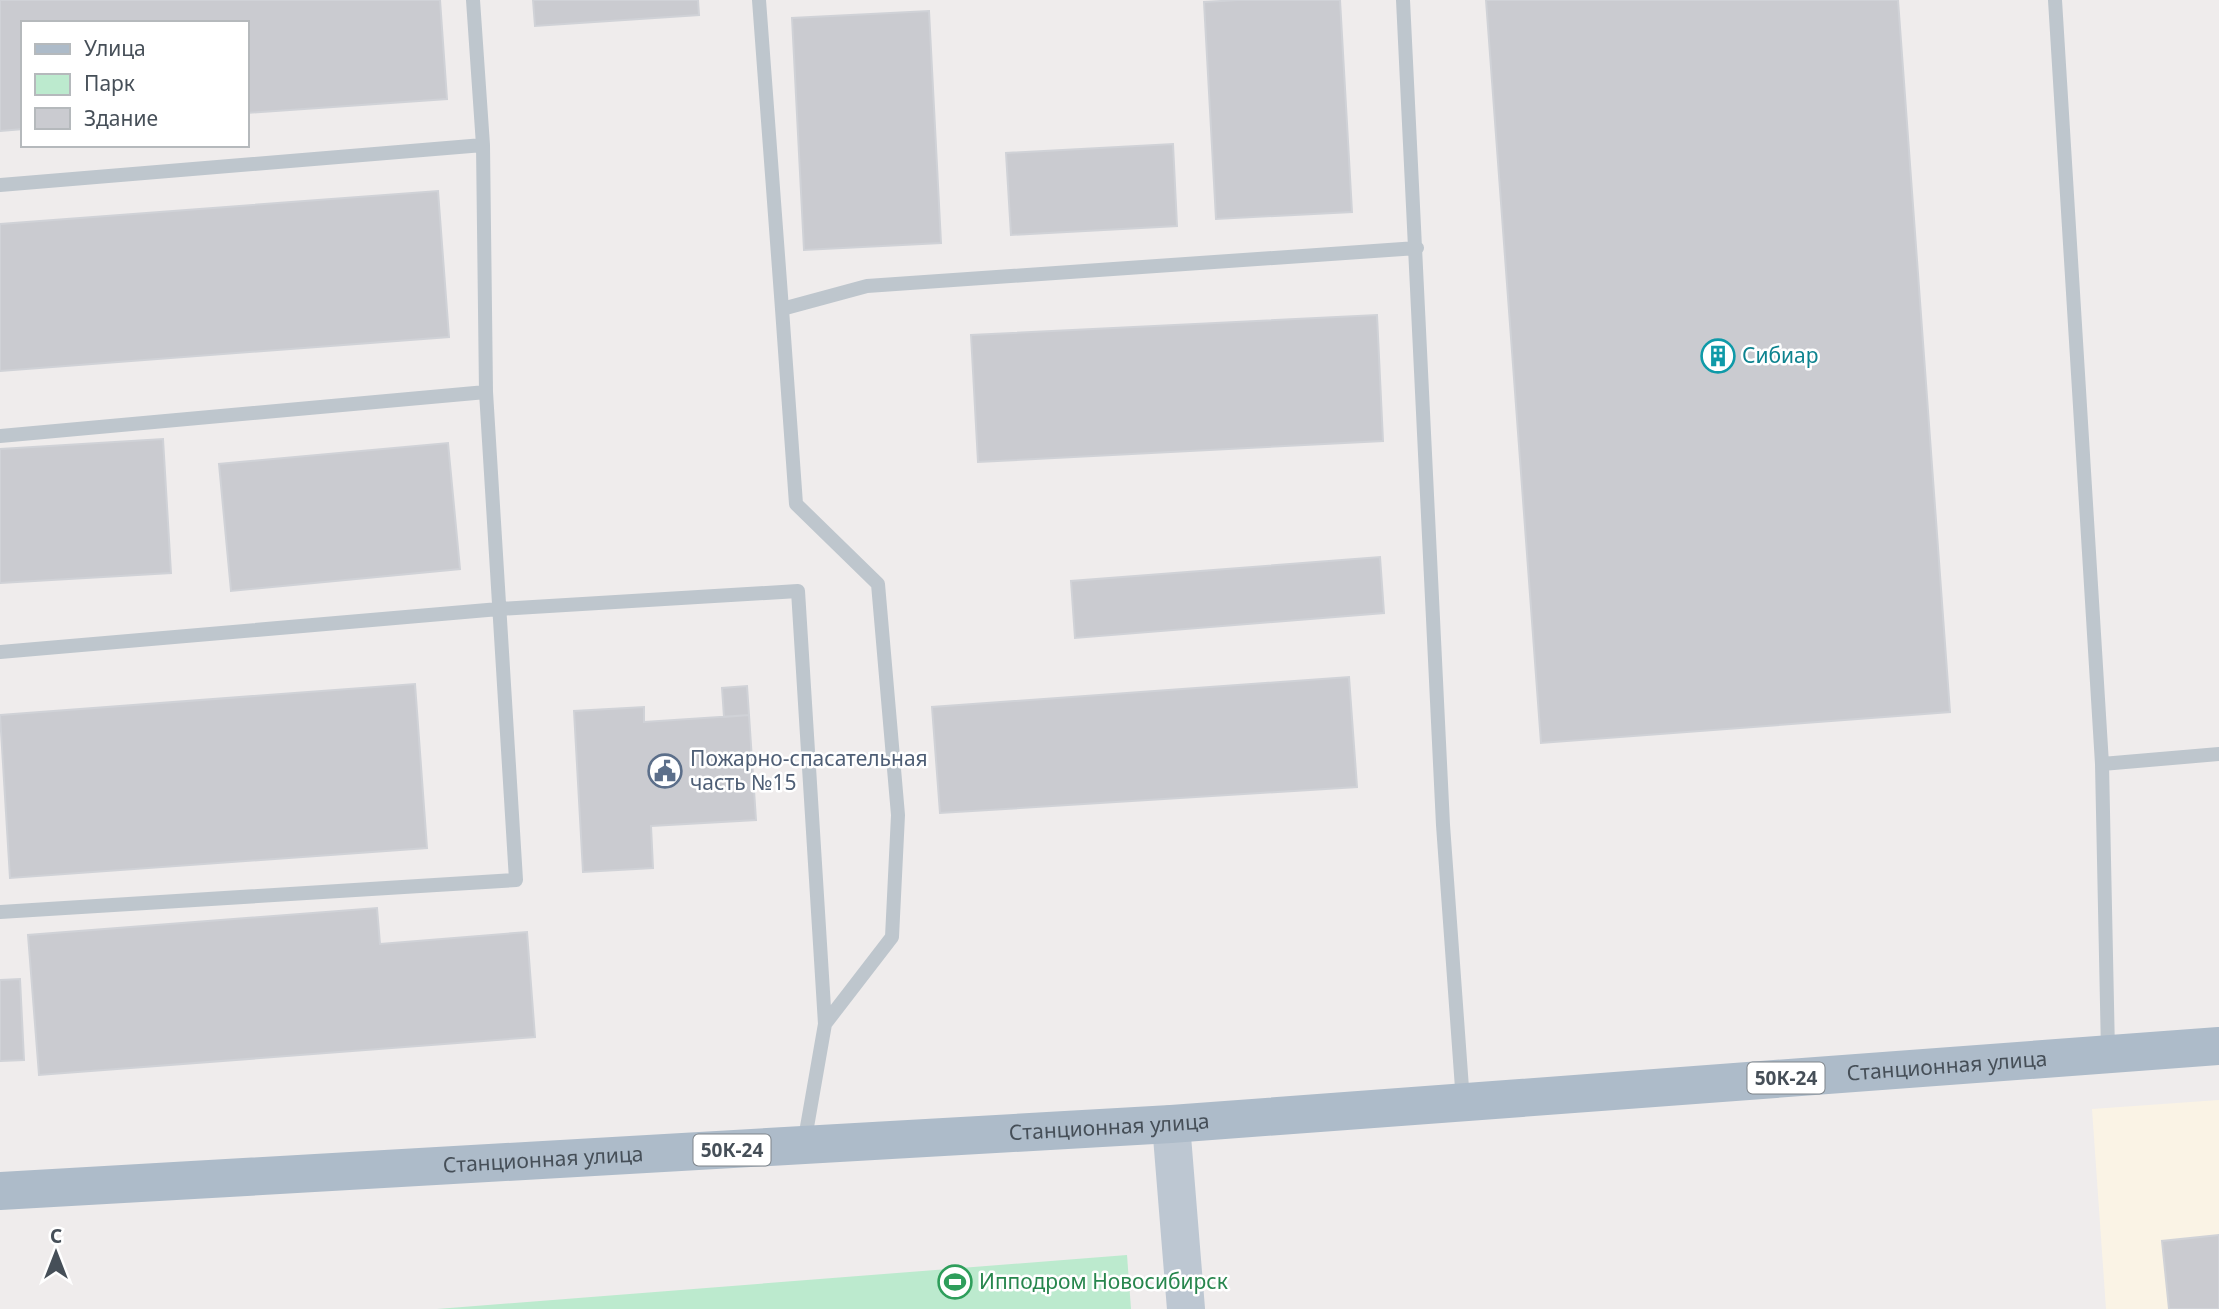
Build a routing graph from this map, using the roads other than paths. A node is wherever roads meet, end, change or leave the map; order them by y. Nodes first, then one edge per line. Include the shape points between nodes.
1 (473, 0) edge
2 (759, 0) edge
3 (1403, 0) edge
4 (2055, 0) edge
5 (483, 145) junction
6 (0, 185) edge
7 (1417, 248) junction
8 (782, 309) junction
9 (486, 392) junction
10 (0, 436) edge
11 (499, 609) junction
12 (0, 652) edge
13 (2219, 754) edge
14 (2102, 764) junction
15 (0, 912) edge
16 (825, 1024) junction
17 (2219, 1046) edge
18 (2108, 1054) junction
19 (1463, 1103) junction
20 (1171, 1124) junction
21 (803, 1146) junction
22 (0, 1191) edge
23 (1186, 1309) edge

1 - 5 lane
2 - 8 lane
3 - 7 lane
4 - 14 lane
5 - 6 lane
5 - 9 lane
7 - 8 lane via 867,286
7 - 19 lane via 1443,825
8 - 16 lane via 796,504 878,584 898,815 892,937
9 - 10 lane
9 - 11 lane
11 - 12 lane
11 - 15 lane via 516,880
11 - 16 lane via 798,590
13 - 14 lane
14 - 18 lane
16 - 21 lane
17 - 18 main road, Станционная улица / 50К-24
18 - 19 main road, Станционная улица / 50К-24
19 - 20 main road, Станционная улица / 50К-24
20 - 21 main road, Станционная улица / 50К-24
20 - 23 street
21 - 22 main road, Станционная улица / 50К-24

